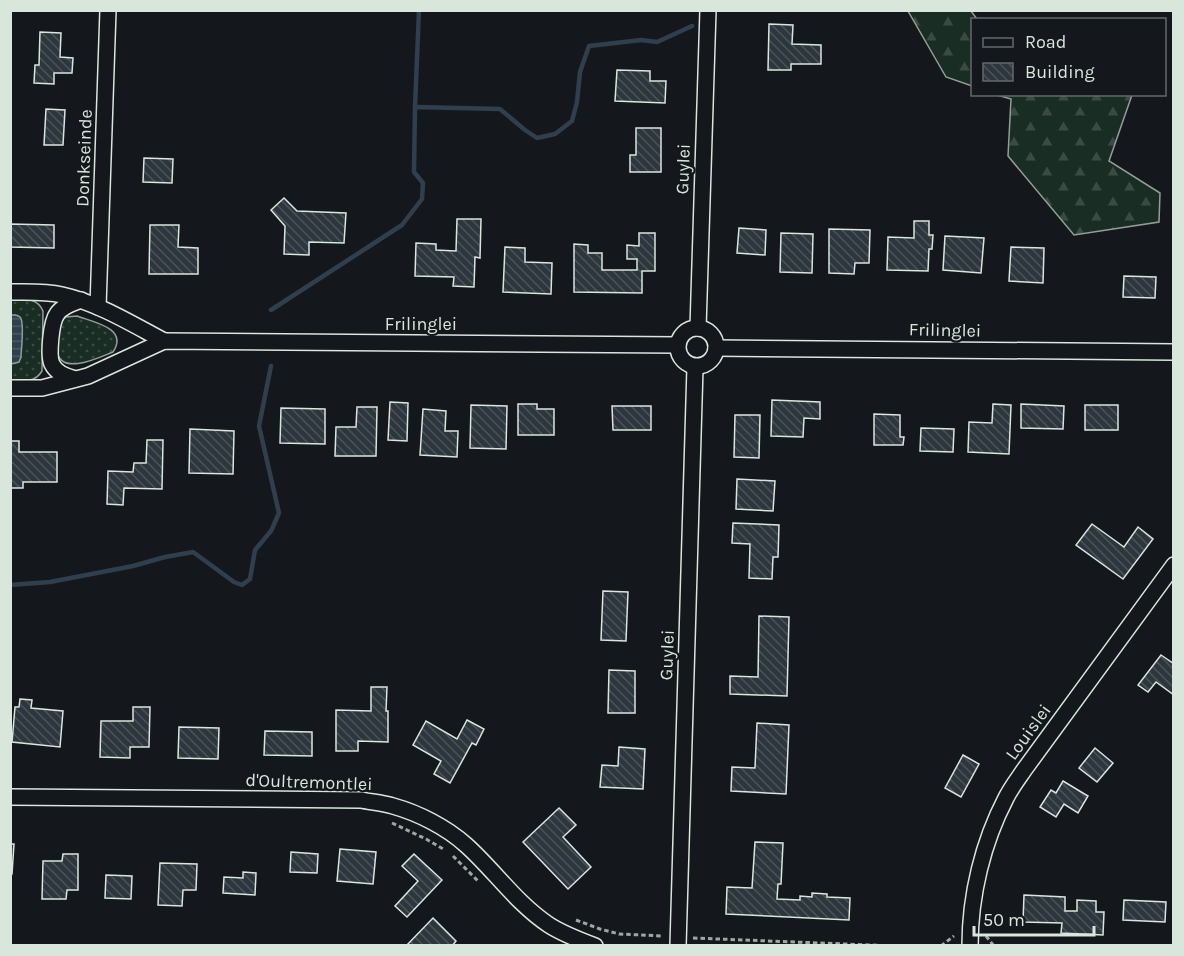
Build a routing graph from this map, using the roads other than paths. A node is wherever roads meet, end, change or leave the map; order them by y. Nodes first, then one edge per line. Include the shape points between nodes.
1 (108, 10) edge
2 (708, 10) edge
3 (10, 292) edge
4 (81, 300) junction
5 (98, 307) junction
6 (698, 328) junction
7 (164, 341) junction
8 (678, 345) junction
9 (716, 348) junction
10 (1173, 352) edge
11 (695, 367) junction
12 (75, 379) junction
13 (10, 387) edge
14 (1173, 566) edge
15 (10, 796) edge
16 (595, 945) edge
17 (678, 945) edge
18 (970, 945) edge

1 - 5 street, Donkseinde
2 - 6 street, Guylei
3 - 4 street, Frilinglei via 61,294
4 - 5 street, Frilinglei
4 - 12 street via 58,312 52,324 51,362 63,375
5 - 7 street, Frilinglei
6 - 8 street via 685,332
6 - 9 street via 712,335
7 - 8 street, Frilinglei
7 - 12 street, Frilinglei
8 - 11 street via 681,358
9 - 10 street, Frilinglei
9 - 11 street via 713,359
11 - 17 street, Guylei
12 - 13 street, Frilinglei via 42,388
14 - 18 street, Louislei via 1006,797 977,880
15 - 16 street, d'Oultremontlei via 361,800 392,806 415,813 465,844 549,926

